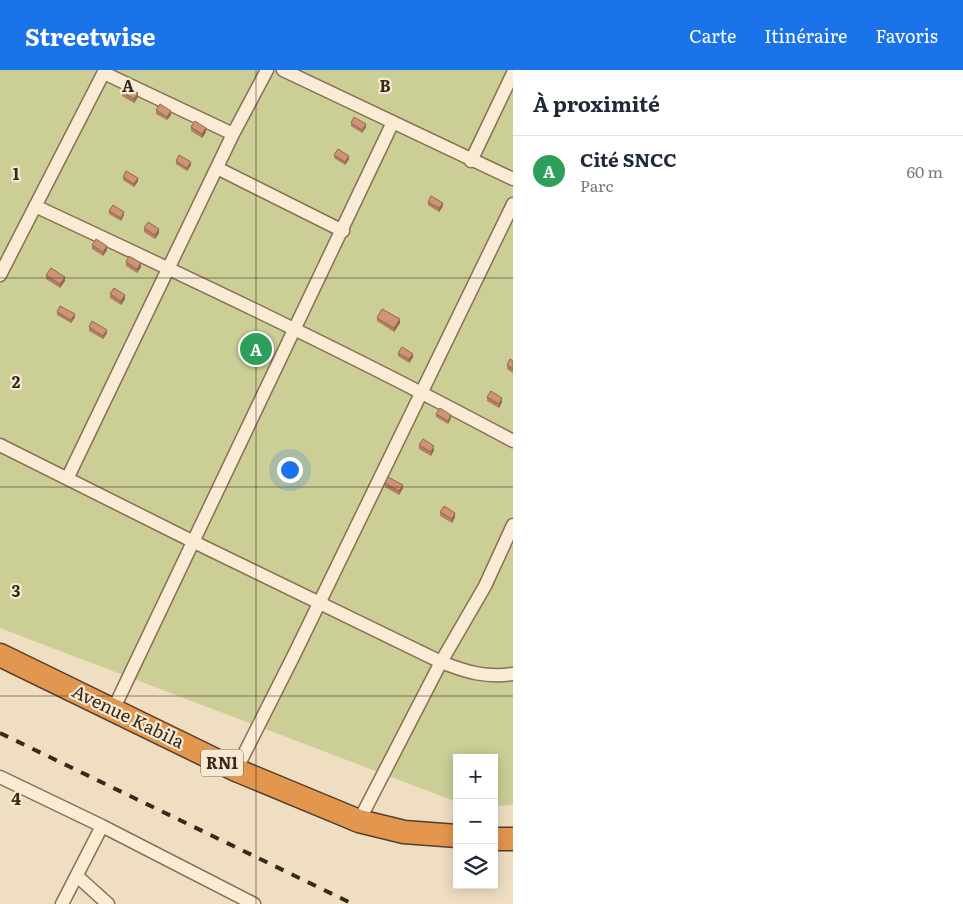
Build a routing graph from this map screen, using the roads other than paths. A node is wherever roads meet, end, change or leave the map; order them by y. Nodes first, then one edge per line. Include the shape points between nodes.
1 (267, 70) edge
2 (283, 70) edge
3 (105, 72) edge
4 (513, 73) edge
5 (393, 122) junction
6 (233, 134) junction
7 (471, 161) junction
8 (217, 168) junction
9 (513, 180) edge
10 (513, 204) edge
11 (35, 206) junction
12 (343, 231) junction
13 (167, 270) junction
14 (0, 275) edge
15 (295, 328) junction
16 (421, 392) junction
17 (513, 441) edge
18 (0, 445) edge
19 (68, 477) junction
20 (513, 525) edge
21 (194, 542) junction
22 (320, 602) junction
23 (0, 655) edge
24 (441, 662) junction
25 (513, 674) edge
26 (113, 710) junction
27 (236, 770) junction
28 (0, 777) edge
29 (359, 821) junction
30 (102, 826) junction
31 (453, 836) edge
32 (498, 839) edge
33 (513, 839) edge
34 (76, 876) junction
35 (62, 904) edge
36 (108, 904) edge
37 (254, 904) edge

1 - 6 street
2 - 5 street
3 - 6 street
3 - 11 street
4 - 7 street
5 - 7 street
5 - 12 street
6 - 8 street
7 - 9 street
8 - 12 street
8 - 13 street
10 - 16 street
11 - 13 street
11 - 14 street
12 - 15 street
13 - 15 street
13 - 19 street
15 - 16 street
15 - 21 street
16 - 17 street
16 - 22 street
18 - 19 street
19 - 21 street
20 - 24 street via 485,586
21 - 22 street
21 - 26 street
22 - 24 street
22 - 27 street
23 - 26 highway, Avenue Kabila / RN1
24 - 25 street via 471,674
24 - 29 street
26 - 27 highway, Avenue Kabila / RN1
27 - 29 highway, Avenue Kabila / RN1
28 - 30 street
29 - 31 highway, Avenue Kabila / RN1 via 404,832
30 - 34 street
30 - 37 street
32 - 33 highway
34 - 35 street
34 - 36 street

